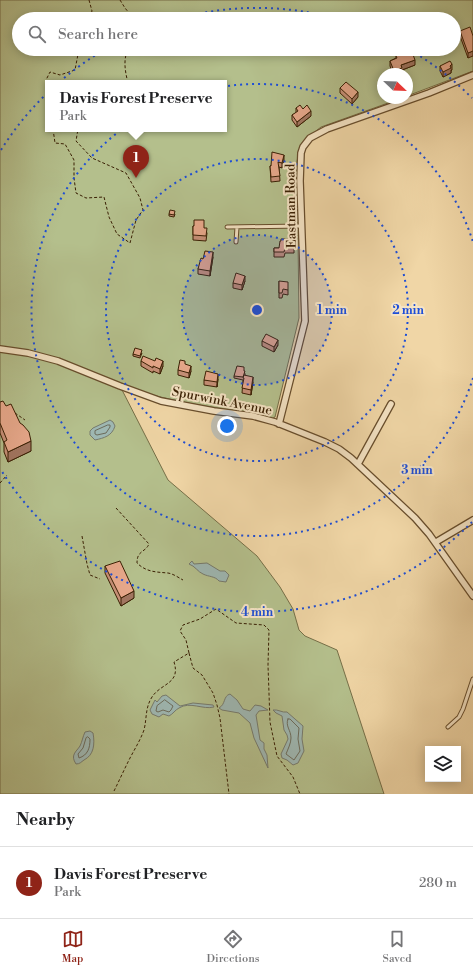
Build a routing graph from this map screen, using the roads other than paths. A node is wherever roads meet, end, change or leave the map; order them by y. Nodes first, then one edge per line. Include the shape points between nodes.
1 (473, 75) edge
2 (302, 226) junction
3 (227, 227) dead end
4 (237, 227) junction
5 (236, 242) dead end
6 (0, 349) edge
7 (391, 404) dead end
8 (279, 424) junction
9 (358, 464) junction
10 (473, 520) edge
11 (436, 542) junction
12 (473, 596) edge
13 (473, 679) edge
14 (448, 726) dead end

1 - 2 street, Eastman Road via 326,129 310,138 301,153
2 - 4 lane
2 - 8 street, Eastman Road via 305,320
3 - 4 lane
4 - 5 lane
6 - 8 street, Spurwink Avenue via 58,361 161,401 253,416
7 - 9 street
8 - 9 street, Spurwink Avenue via 339,449
9 - 11 street, Spurwink Avenue via 415,518
10 - 11 street
11 - 12 street, Spurwink Avenue
13 - 14 lane via 463,710

